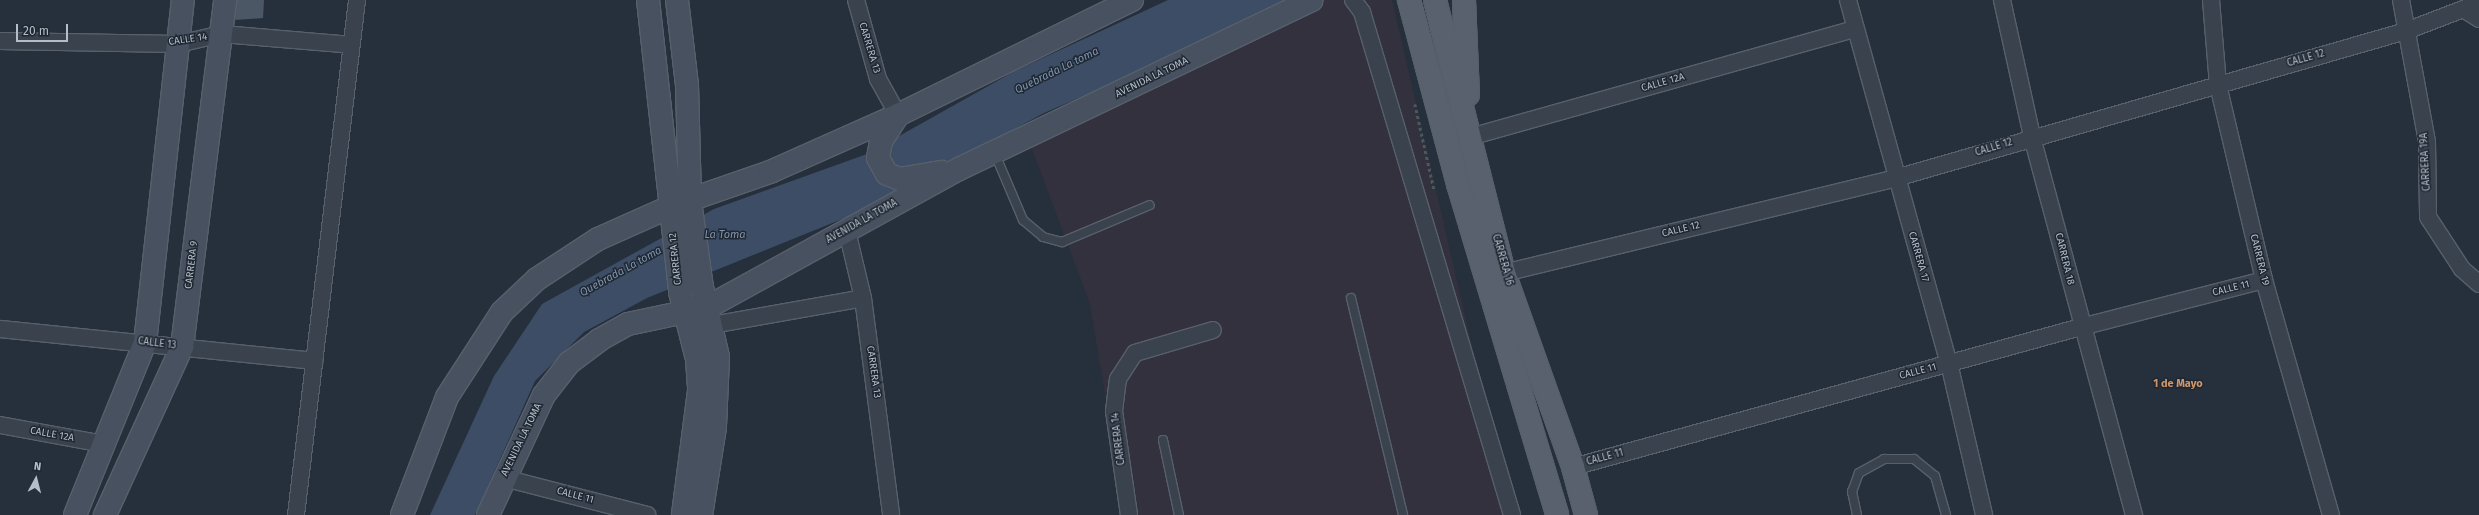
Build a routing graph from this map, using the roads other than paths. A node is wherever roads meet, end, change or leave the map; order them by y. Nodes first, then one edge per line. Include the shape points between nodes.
1 (183, 0) edge
2 (225, 0) edge
3 (357, 0) edge
4 (648, 0) edge
5 (677, 0) edge
6 (856, 0) edge
7 (1132, 0) edge
8 (1312, 0) edge
9 (1353, 0) edge
10 (1409, 0) edge
11 (1435, 0) edge
12 (1464, 0) edge
13 (1848, 0) edge
14 (2002, 0) edge
15 (2211, 0) edge
16 (2401, 0) edge
17 (2479, 3) edge
18 (2463, 9) junction
19 (2479, 19) edge
20 (1855, 29) junction
21 (2406, 31) junction
22 (222, 34) junction
23 (0, 41) edge
24 (178, 44) junction
25 (352, 45) junction
26 (2218, 85) junction
27 (898, 115) junction
28 (1470, 135) junction
29 (2032, 137) junction
30 (995, 154) junction
31 (959, 168) junction
32 (1896, 178) junction
33 (1150, 205) dead end
34 (681, 208) junction
35 (847, 231) junction
36 (1504, 273) junction
37 (2264, 280) junction
38 (2479, 284) edge
39 (863, 298) junction
40 (1351, 298) dead end
41 (707, 306) junction
42 (684, 313) junction
43 (2081, 327) junction
44 (0, 329) edge
45 (1213, 330) dead end
46 (145, 343) junction
47 (182, 347) junction
48 (314, 361) junction
49 (1949, 363) junction
50 (0, 425) edge
51 (1163, 440) dead end
52 (104, 444) junction
53 (1573, 467) junction
54 (504, 478) junction
55 (75, 515) edge
56 (105, 515) edge
57 (296, 515) edge
58 (402, 515) edge
59 (488, 515) edge
60 (647, 515) edge
61 (683, 515) edge
62 (701, 515) edge
63 (891, 515) edge
64 (1129, 515) edge
65 (1179, 515) edge
66 (1403, 515) edge
67 (1512, 515) edge
68 (1557, 515) edge
69 (1586, 515) edge
70 (1857, 515) edge
71 (1946, 515) edge
72 (1984, 515) edge
73 (2134, 515) edge
74 (2330, 515) edge

1 - 24 main road
2 - 22 main road, CARRERA 9
3 - 25 street
4 - 34 main road, CARRERA 12
5 - 34 main road, CARRERA 12 via 687,85
6 - 27 street, CARRERA 13 via 878,79
7 - 27 main road
8 - 30 main road, AVENIDA LA TOMA
9 - 67 street via 1362,12
10 - 68 main road, CARRERA 16 via 1458,184
11 - 28 main road, CARRERA 16
12 - 28 main road
13 - 20 street, CARRERA 17
14 - 29 street, CARRERA 18
15 - 26 street, CARRERA 19
16 - 21 street, CARRERA 19A
17 - 18 street, CALLE 12
18 - 19 street
18 - 21 street, CALLE 12
20 - 28 street, CALLE 12A
20 - 32 street, CARRERA 17
21 - 26 street, CALLE 12
21 - 38 street, CARRERA 19A via 2427,142 2428,217 2462,269
22 - 24 street, CALLE 14
22 - 25 street, CALLE 14
22 - 47 main road, CARRERA 9
23 - 24 street, CALLE 14
24 - 46 main road
25 - 48 street
26 - 29 street, CALLE 12
26 - 37 street, CARRERA 19
27 - 31 main road via 881,141 878,158 887,174 900,179
27 - 34 main road
28 - 36 main road, CARRERA 16
29 - 32 street, CALLE 12
29 - 43 street, CARRERA 18
30 - 31 main road, AVENIDA LA TOMA
30 - 33 lane via 1023,220 1043,237 1062,242
31 - 35 main road, AVENIDA LA TOMA
32 - 36 street, CALLE 12
32 - 49 street, CARRERA 17
34 - 41 main road, CARRERA 12
34 - 42 main road, CARRERA 12 via 680,292
34 - 58 main road via 579,250 537,279 502,312 447,397
35 - 39 street, CARRERA 13
35 - 41 main road, AVENIDA LA TOMA
36 - 53 main road, CARRERA 16
37 - 43 street, CALLE 11
37 - 74 street, CARRERA 19
39 - 41 street
39 - 63 street, CARRERA 13
40 - 66 lane
41 - 42 main road, AVENIDA LA TOMA
41 - 62 main road, CARRERA 12 via 718,358 718,395
42 - 54 main road, AVENIDA LA TOMA via 628,324 569,363 544,395
42 - 61 main road, CARRERA 12 via 697,359 699,391
43 - 49 street, CALLE 11
43 - 73 street, CARRERA 18
44 - 46 street, CALLE 13
45 - 64 street, CARRERA 14 via 1135,353 1118,379 1114,411
46 - 47 street, CALLE 13
46 - 52 main road
47 - 48 street, CALLE 13
47 - 56 main road, CARRERA 9
48 - 57 street
49 - 53 street, CALLE 11
49 - 72 street, CARRERA 17
50 - 52 street, CALLE 12A
51 - 65 lane
52 - 55 main road
53 - 69 main road, CARRERA 16
54 - 59 main road, AVENIDA LA TOMA
54 - 60 street, CALLE 11
70 - 71 lane via 1852,492 1859,473 1884,459 1914,459 1935,476

